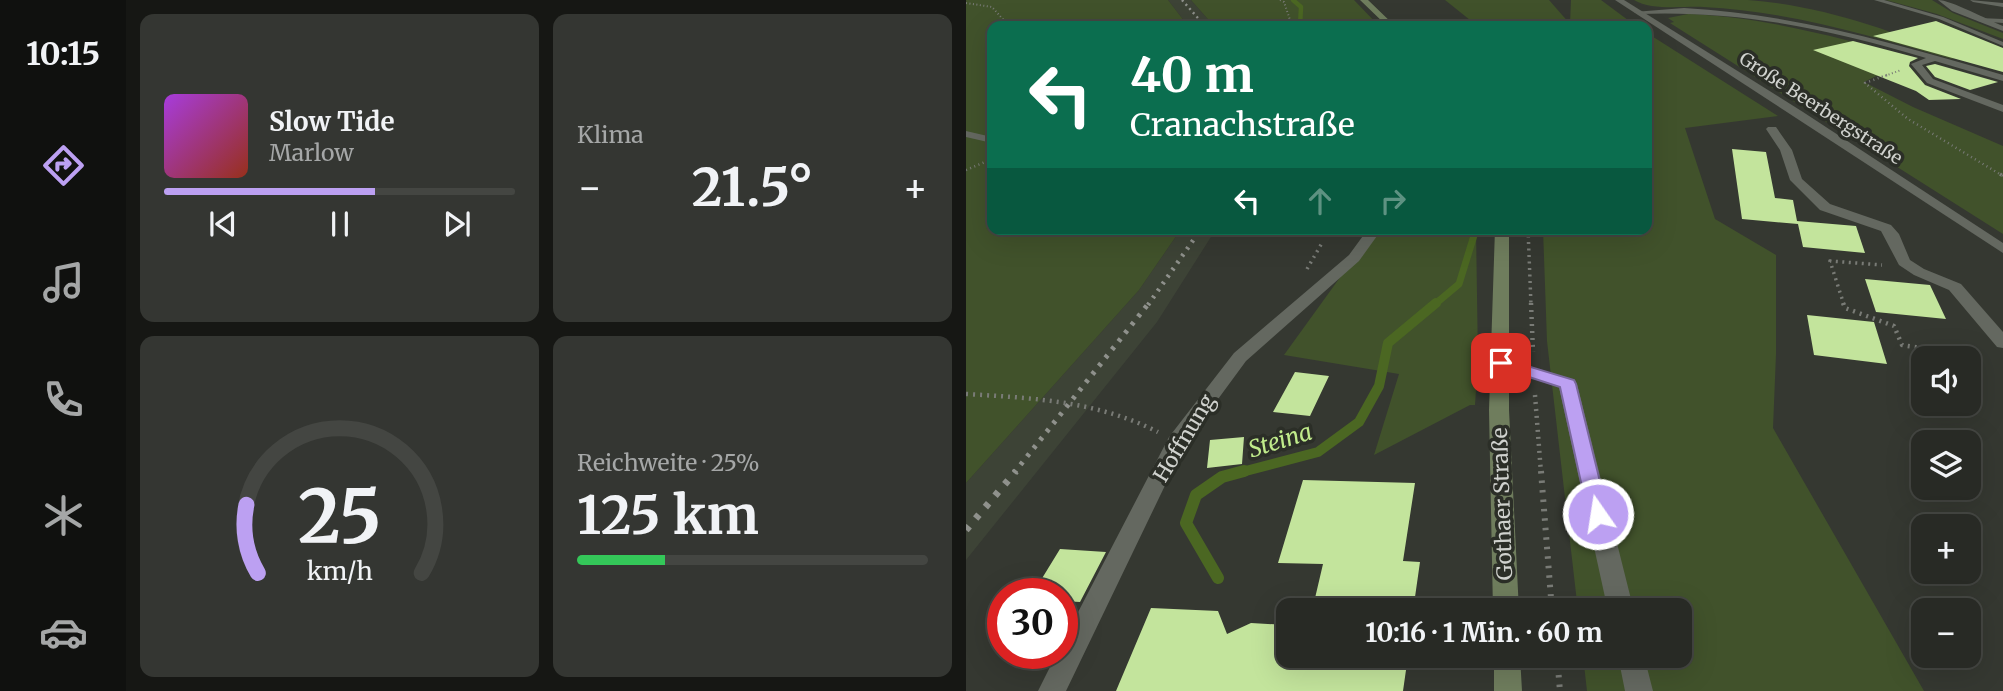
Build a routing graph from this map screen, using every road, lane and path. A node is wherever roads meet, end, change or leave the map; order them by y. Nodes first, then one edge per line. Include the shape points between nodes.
1 (1280, 0) edge
2 (1364, 0) edge
3 (1619, 0) edge
4 (1877, 0) edge
5 (1942, 0) edge
6 (1973, 0) edge
7 (966, 3) edge
8 (2003, 5) edge
9 (1637, 12) junction
10 (1979, 20) junction
11 (2003, 20) edge
12 (1005, 21) edge
13 (1290, 21) edge
14 (1386, 21) edge
15 (1651, 21) edge
16 (1652, 21) edge
17 (2003, 29) edge
18 (2003, 44) edge
19 (1935, 58) junction
20 (1916, 64) junction
21 (2003, 78) edge
22 (2003, 109) edge
23 (1772, 129) dead end
24 (966, 134) edge
25 (987, 139) edge
26 (987, 161) edge
27 (966, 170) edge
28 (2003, 176) edge
29 (1371, 235) edge
30 (1502, 235) edge
31 (1528, 235) edge
32 (2003, 249) edge
33 (1911, 268) junction
34 (2003, 343) edge
35 (1911, 346) edge
36 (1501, 363) junction
37 (1533, 372) junction
38 (966, 394) edge
39 (1177, 442) junction
40 (1506, 598) edge
41 (1551, 598) edge
42 (1617, 598) edge
43 (1507, 668) edge
44 (1558, 668) edge
45 (1634, 668) edge
46 (1052, 691) edge
47 (1508, 691) edge
48 (1560, 691) edge
49 (1639, 691) edge

1 - 13 path
2 - 14 main road
3 - 9 street, Große Beerbergstraße
4 - 18 lane via 1941,18
5 - 10 street
6 - 8 lane
7 - 12 path via 992,7
9 - 15 street, Große Beerbergstraße
9 - 19 street via 1684,10 1767,17
10 - 11 lane
10 - 17 street
16 - 32 street, Große Beerbergstraße
19 - 20 street
19 - 21 street
20 - 22 street via 1930,81
20 - 28 path via 1865,83 1909,119
23 - 33 street via 1786,150 1796,180 1825,207 1886,228
24 - 25 lane
26 - 27 path
29 - 39 street, Hoffnung via 1354,258 1240,357
30 - 36 main road, Gothaer Straße
31 - 37 path
33 - 34 street via 1955,287
33 - 35 path via 1830,261 1844,308 1894,326 1902,345
36 - 37 street
36 - 40 main road, Gothaer Straße
37 - 41 path
37 - 42 street via 1568,384
38 - 39 path via 1072,401 1142,422
39 - 46 street, Hoffnung
43 - 47 main road
44 - 48 path
45 - 49 street

